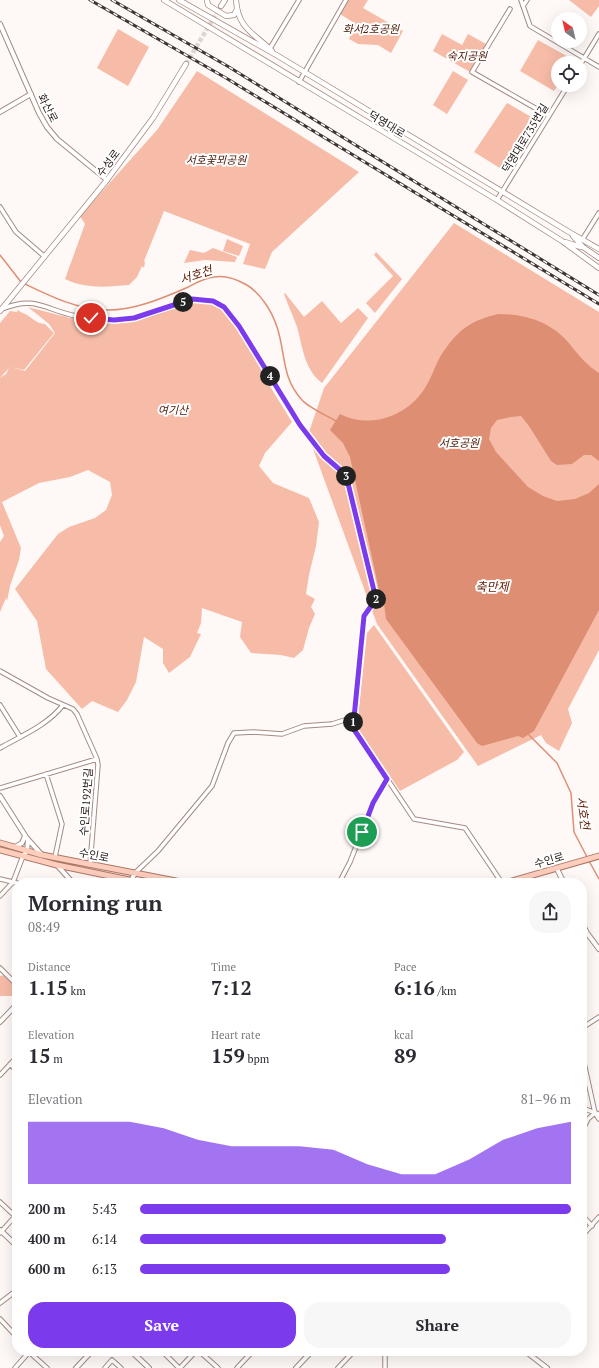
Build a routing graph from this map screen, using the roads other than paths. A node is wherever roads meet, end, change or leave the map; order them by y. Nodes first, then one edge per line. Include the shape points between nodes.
1 (164, 0) edge
2 (179, 0) edge
3 (207, 0) edge
4 (225, 0) edge
5 (236, 0) edge
6 (300, 0) edge
7 (521, 0) edge
8 (527, 0) edge
9 (344, 1) edge
10 (221, 6) tunnel mouth
11 (523, 6) junction
12 (237, 9) junction
13 (510, 9) dead end
14 (0, 24) edge
15 (599, 34) edge
16 (270, 50) junction
17 (581, 56) edge
18 (585, 56) edge
19 (587, 60) edge
20 (186, 64) tunnel mouth
21 (599, 67) edge
22 (304, 72) junction
23 (299, 82) junction
24 (564, 92) edge
25 (31, 94) junction
26 (0, 112) edge
27 (549, 116) junction
28 (107, 180) junction
29 (502, 191) junction
30 (497, 200) junction
31 (0, 207) edge
32 (599, 213) edge
33 (569, 232) junction
34 (582, 240) junction
35 (562, 241) junction
36 (583, 247) junction
37 (599, 249) edge
38 (44, 256) junction
39 (599, 258) edge
40 (599, 268) edge
41 (0, 310) edge
42 (0, 671) edge
43 (0, 704) edge
44 (63, 704) junction
45 (354, 717) junction
46 (20, 736) junction
47 (0, 748) edge
48 (97, 759) junction
49 (46, 774) junction
50 (387, 779) junction
51 (0, 788) edge
52 (0, 796) edge
53 (25, 836) junction
54 (0, 843) edge
55 (15, 847) junction
56 (0, 850) edge
57 (27, 850) junction
58 (42, 855) junction
59 (23, 856) junction
60 (599, 856) edge
61 (55, 857) junction
62 (90, 864) junction
63 (57, 865) junction
64 (557, 869) junction
65 (135, 873) junction
66 (16, 878) edge
67 (69, 878) edge
68 (114, 878) edge
69 (133, 878) edge
70 (160, 878) edge
71 (342, 878) edge
72 (499, 878) edge
73 (524, 878) edge
74 (562, 878) edge
75 (0, 879) edge
76 (12, 882) edge
77 (12, 886) edge
78 (0, 896) edge
79 (587, 933) edge
80 (599, 949) edge
81 (0, 968) edge
82 (12, 980) edge
83 (12, 1009) edge
84 (599, 1017) edge
85 (0, 1022) edge
86 (587, 1025) edge
87 (10, 1064) edge
88 (587, 1074) edge
89 (0, 1075) edge
90 (587, 1110) edge
91 (597, 1113) edge
92 (599, 1119) edge
93 (587, 1121) edge
94 (0, 1202) edge
95 (12, 1212) edge
96 (599, 1217) edge
97 (12, 1220) edge
98 (587, 1220) edge
99 (592, 1226) junction
100 (587, 1231) edge
101 (0, 1232) edge
102 (12, 1242) edge
103 (12, 1294) edge
104 (0, 1303) edge
105 (0, 1319) edge
106 (12, 1331) edge
107 (25, 1356) edge
108 (34, 1356) edge
109 (87, 1356) edge
110 (136, 1356) edge
111 (167, 1356) edge
112 (192, 1356) edge
113 (203, 1356) edge
114 (248, 1356) edge
115 (307, 1356) edge
116 (349, 1356) edge
117 (385, 1356) edge
118 (531, 1356) edge
119 (15, 1368) edge
120 (47, 1368) edge
121 (76, 1368) edge
122 (104, 1368) edge
123 (121, 1368) edge
124 (149, 1368) edge
125 (180, 1368) edge
126 (218, 1368) edge
127 (237, 1368) edge
128 (296, 1368) edge
129 (338, 1368) edge
130 (385, 1368) edge
131 (547, 1368) edge

1 - 23 main road, 덕영대로
2 - 16 main road
3 - 12 main road via 208,5 226,16 234,15
4 - 10 main road
5 - 12 main road
6 - 16 street
7 - 11 street
8 - 11 street
9 - 22 street
11 - 17 street via 530,26
12 - 16 main road via 242,23
13 - 27 street via 472,72
14 - 25 street, 화산로
15 - 18 street
16 - 22 main road, 덕영대로
19 - 21 street
20 - 28 main road, 수성로 via 153,118
22 - 23 street
22 - 29 main road, 덕영대로
23 - 30 main road, 덕영대로
24 - 27 street, 덕영대로735번길
25 - 26 street
25 - 28 street, 화산로 via 42,120 51,133
27 - 29 street, 덕영대로735번길
28 - 38 main road, 수성로
29 - 30 street, 덕영대로735번길
29 - 33 main road, 덕영대로
30 - 35 main road, 덕영대로
31 - 38 street via 14,229
32 - 34 street
33 - 34 main road, 덕영대로
33 - 36 main road
34 - 37 main road, 덕영대로
35 - 36 main road
35 - 40 main road, 덕영대로
36 - 39 main road
38 - 41 main road, 수성로
41 - 45 street via 11,305 33,303 75,316 114,320 134,318 192,299 213,301 224,307 239,326 300,425 324,456 346,475 376,599 364,616
42 - 44 street, 수인로192번길
43 - 46 street
44 - 46 street via 57,713 45,722
44 - 48 street, 수인로192번길 via 77,714
45 - 50 street via 353,728
45 - 65 street via 332,724 304,726 282,734 234,733 212,786 158,851
46 - 47 street
48 - 49 street
48 - 62 street, 수인로192번길
49 - 51 street
49 - 61 street via 62,824
50 - 71 street via 373,803
50 - 72 street via 414,819 465,828
52 - 53 street
53 - 55 street via 22,843
53 - 57 street via 28,840
53 - 58 street
54 - 55 main road, 수인로
55 - 57 main road, 수인로
56 - 59 main road, 수인로
57 - 58 main road, 수인로
57 - 59 street
58 - 61 main road, 수인로
59 - 63 main road, 수인로
59 - 66 street
60 - 64 main road, 수인로
61 - 62 main road, 수인로
62 - 65 main road, 수인로
63 - 67 street
63 - 68 main road, 수인로
64 - 73 main road, 수인로
64 - 74 street
65 - 69 street
65 - 70 main road, 수인로
75 - 76 street
77 - 78 street
79 - 80 street
81 - 82 street
83 - 85 street
84 - 86 street
87 - 89 street
88 - 91 street
90 - 91 street
91 - 92 street
91 - 93 street
94 - 95 street
96 - 99 street
97 - 101 street
98 - 99 street
99 - 100 street
101 - 102 street
103 - 104 street
105 - 106 street
107 - 119 street
108 - 120 street
109 - 121 street
110 - 124 street
111 - 125 street
112 - 125 street
113 - 126 street
114 - 127 street
115 - 128 street
116 - 129 street
117 - 130 street
118 - 131 street
122 - 123 street via 112,1360

